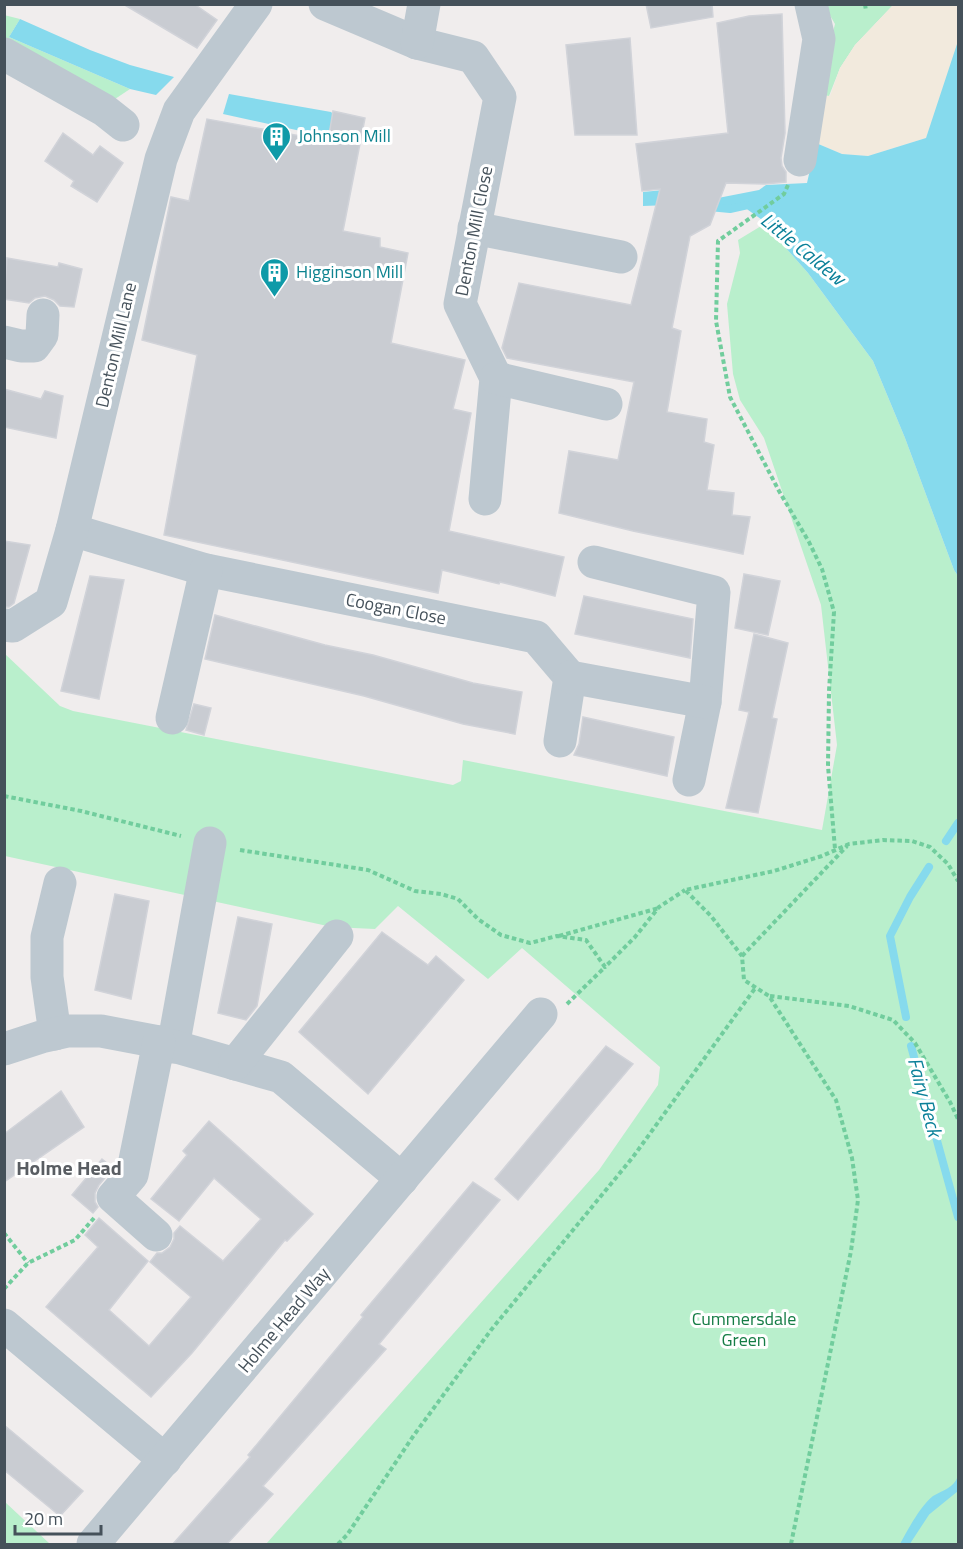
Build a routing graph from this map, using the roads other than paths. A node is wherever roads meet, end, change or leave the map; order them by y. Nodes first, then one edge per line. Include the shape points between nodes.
1 (256, 4) edge
2 (325, 4) edge
3 (424, 4) edge
4 (811, 4) edge
5 (417, 43) junction
6 (4, 54) edge
7 (123, 125) dead end
8 (800, 160) dead end
9 (474, 228) junction
10 (621, 257) dead end
11 (43, 315) dead end
12 (4, 342) edge
13 (496, 378) junction
14 (606, 405) dead end
15 (485, 499) dead end
16 (72, 530) junction
17 (594, 562) dead end
18 (206, 570) junction
19 (4, 625) edge
20 (570, 677) junction
21 (705, 702) junction
22 (171, 718) dead end
23 (560, 741) dead end
24 (689, 780) dead end
25 (210, 843) road end
26 (60, 883) dead end
27 (337, 936) dead end
28 (541, 1014) road end
29 (55, 1034) junction
30 (166, 1044) junction
31 (4, 1048) edge
32 (235, 1064) junction
33 (402, 1179) junction
34 (156, 1235) dead end
35 (4, 1324) edge
36 (165, 1460) junction
37 (93, 1545) edge

1 - 16 street, Denton Mill Lane via 179,111 161,159
2 - 5 street, Denton Mill Close
3 - 5 street
4 - 8 street via 819,39
5 - 9 street, Denton Mill Close via 472,57 500,97
6 - 7 street via 104,110
9 - 10 street
9 - 13 street, Denton Mill Close via 460,304
11 - 12 street via 42,335 34,346
13 - 14 street
13 - 15 street
16 - 18 street, Coogan Close
16 - 19 street via 51,602 13,626
17 - 21 street via 714,592
18 - 20 street, Coogan Close via 536,637
18 - 22 street
20 - 21 street
20 - 23 street
21 - 24 street
25 - 30 street
26 - 29 street via 47,937 47,977
27 - 32 street
28 - 33 street, Holme Head Way
29 - 30 street via 101,1031
29 - 31 street
30 - 32 street
30 - 34 street via 132,1175 113,1197
32 - 33 street via 281,1077
33 - 36 street, Holme Head Way
35 - 36 street
36 - 37 street, Holme Head Way

